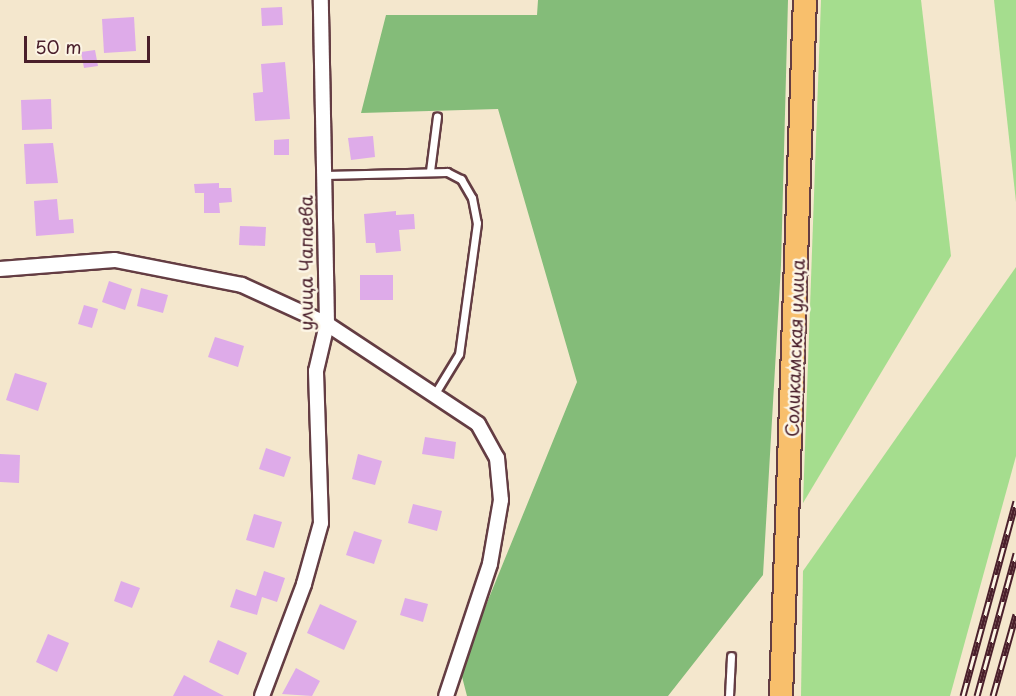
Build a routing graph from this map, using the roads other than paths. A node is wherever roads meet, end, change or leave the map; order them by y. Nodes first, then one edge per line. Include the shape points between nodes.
1 (321, 0) edge
2 (806, 0) edge
3 (437, 116) dead end
4 (430, 171) junction
5 (324, 175) junction
6 (0, 268) edge
7 (327, 324) junction
8 (434, 395) junction
9 (731, 656) dead end
10 (262, 696) edge
11 (446, 696) edge
12 (729, 696) edge
13 (781, 696) edge

1 - 5 street, улица Чапаева
2 - 13 main road, Соликамская улица
3 - 4 lane
4 - 5 lane
4 - 8 lane via 447,172 461,179 472,198 477,223 459,354
5 - 7 street, улица Чапаева
6 - 7 street via 116,260 242,285
7 - 8 street
7 - 10 street, улица Чапаева via 316,371 321,523 304,584
8 - 11 street via 478,424 496,458 501,500 490,564
9 - 12 lane

